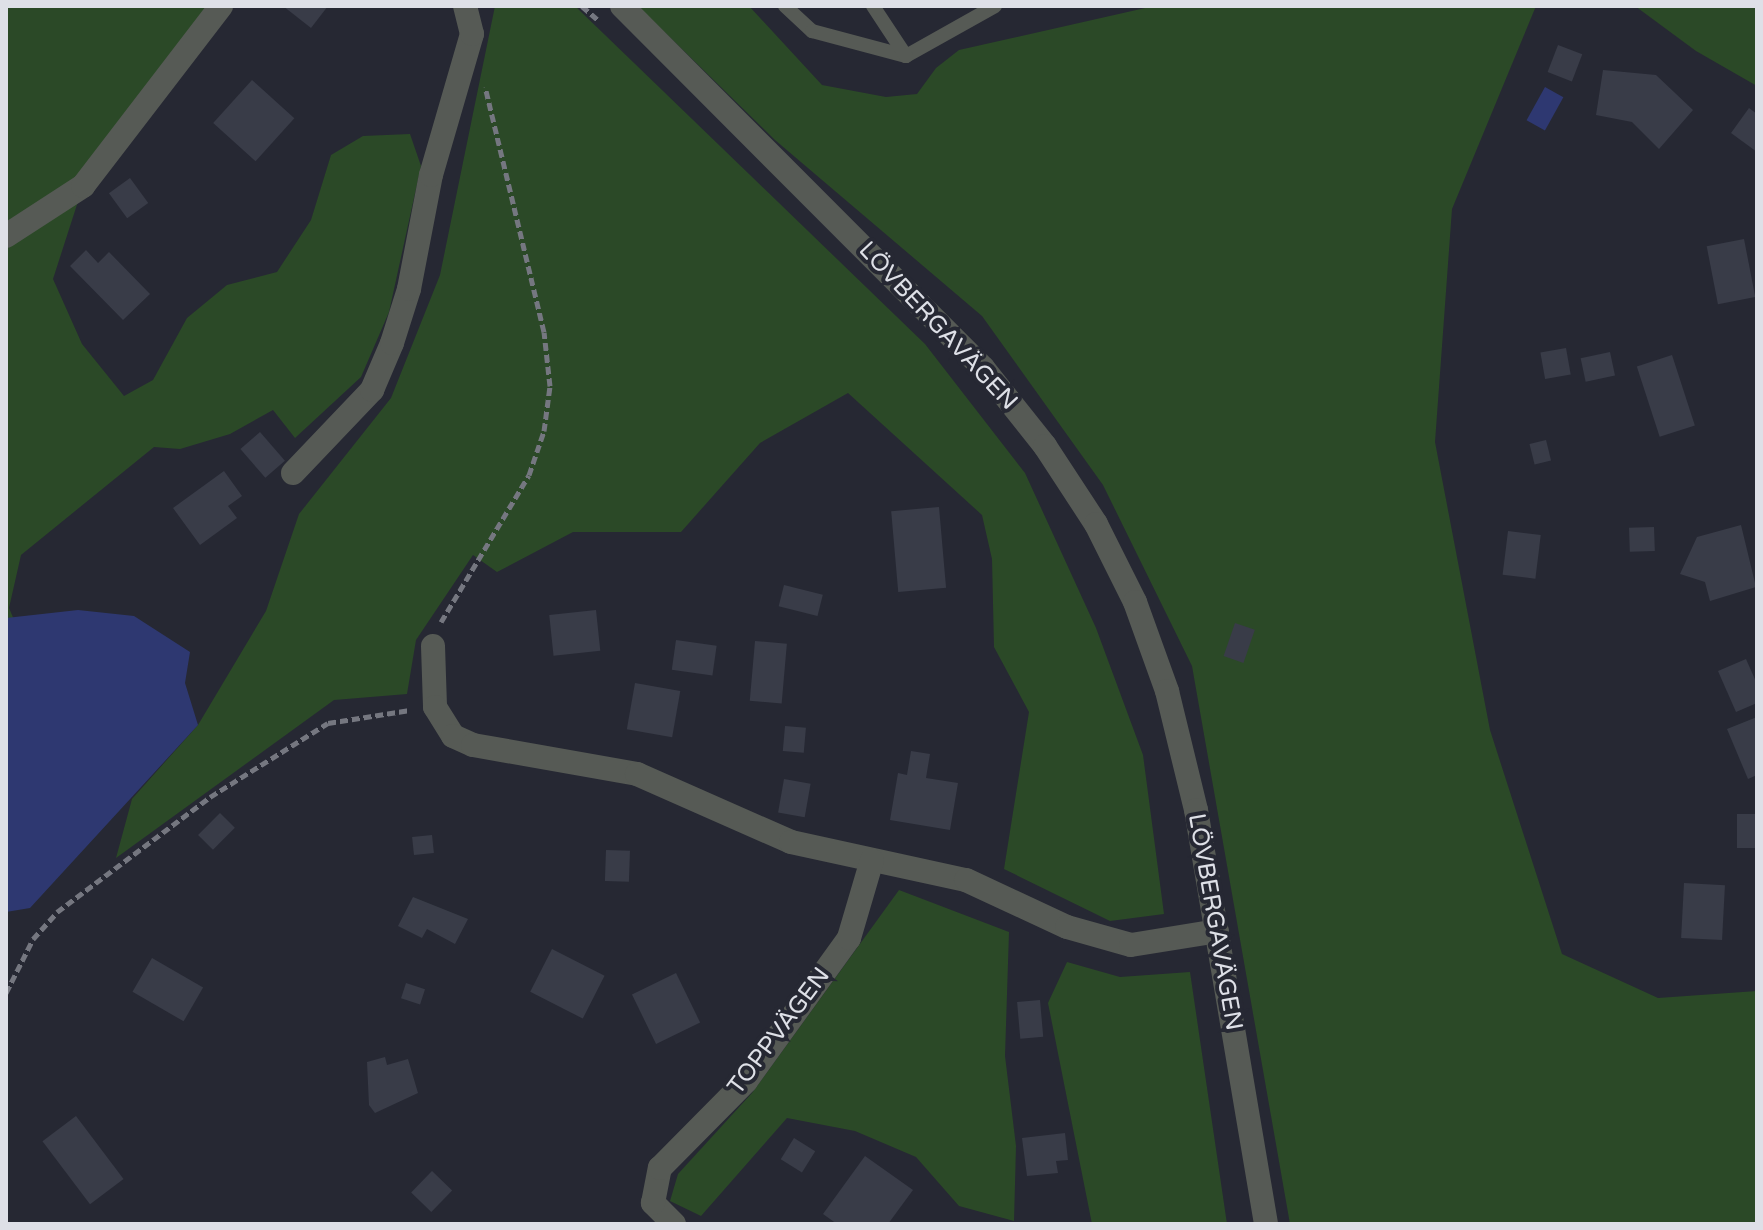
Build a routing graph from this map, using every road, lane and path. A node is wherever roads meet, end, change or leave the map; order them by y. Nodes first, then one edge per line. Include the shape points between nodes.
1 (221, 6) edge
2 (465, 6) edge
3 (582, 6) edge
4 (622, 6) edge
5 (785, 6) edge
6 (873, 6) edge
7 (995, 6) edge
8 (604, 26) dead end
9 (906, 56) junction
10 (482, 78) dead end
11 (6, 236) edge
12 (293, 473) dead end
13 (433, 646) joint
14 (435, 707) junction
15 (872, 860) junction
16 (1217, 931) junction
17 (6, 993) edge
18 (674, 1224) edge
19 (1266, 1224) edge

1 - 11 street via 83,186
2 - 12 street via 472,34 431,175 409,289 392,343 372,390
3 - 8 path
4 - 16 street, LÖVBERGAVÄGEN via 983,368 1045,446 1096,524 1135,602 1167,691 1196,810
5 - 9 lane via 812,31
6 - 9 lane
7 - 9 lane
10 - 13 path via 544,332 550,386 544,431 529,475 444,614
13 - 14 street
14 - 15 street via 453,736 473,745 637,774 791,842
14 - 17 path via 328,723 210,797 57,912 33,939
15 - 16 street via 966,880 1067,927 1131,945
15 - 18 street, TOPPVÄGEN via 849,938 746,1081 660,1168 653,1203
16 - 19 street, LÖVBERGAVÄGEN

